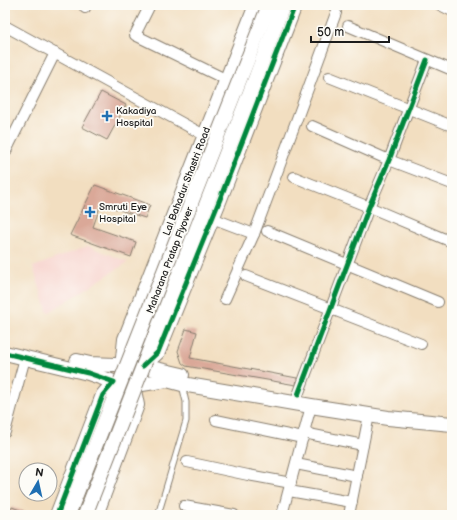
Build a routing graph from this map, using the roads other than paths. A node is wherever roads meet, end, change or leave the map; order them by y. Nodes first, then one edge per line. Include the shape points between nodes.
1 (150, 5) edge
2 (256, 5) edge
3 (268, 5) edge
4 (283, 5) edge
5 (295, 5) edge
6 (440, 5) edge
7 (452, 10) edge
8 (336, 13) dead end
9 (5, 26) edge
10 (348, 26) dead end
11 (55, 53) junction
12 (427, 60) junction
13 (452, 70) edge
14 (329, 77) dead end
15 (227, 80) junction
16 (408, 109) junction
17 (312, 126) dead end
18 (452, 126) edge
19 (204, 135) junction
20 (5, 153) edge
21 (389, 160) junction
22 (294, 177) dead end
23 (452, 184) edge
24 (369, 207) junction
25 (212, 218) junction
26 (267, 231) dead end
27 (254, 234) junction
28 (452, 242) edge
29 (348, 264) junction
30 (246, 276) dead end
31 (225, 299) dead end
32 (438, 302) dead end
33 (331, 308) junction
34 (5, 344) edge
35 (421, 344) dead end
36 (5, 353) edge
37 (26, 358) junction
38 (119, 362) junction
39 (143, 366) junction
40 (114, 382) junction
41 (182, 384) junction
42 (138, 387) junction
43 (298, 396) junction
44 (311, 406) junction
45 (369, 415) junction
46 (452, 416) edge
47 (216, 420) dead end
48 (452, 424) edge
49 (5, 432) edge
50 (304, 436) junction
51 (363, 445) junction
52 (187, 462) dead end
53 (296, 464) junction
54 (357, 476) junction
55 (290, 487) junction
56 (352, 502) junction
57 (184, 506) dead end
58 (57, 515) edge
59 (68, 515) edge
60 (85, 515) edge
61 (96, 515) edge
62 (158, 515) edge
63 (234, 515) edge
64 (282, 515) edge
65 (349, 515) edge

1 - 15 street via 135,35
2 - 15 main road, Lal Bahadur Shastri Road
3 - 59 main road, Maharana Pratap Flyover, bridge
4 - 60 main road, Maharana Pratap Flyover, bridge
5 - 25 main road
6 - 7 street
8 - 27 street
9 - 11 street
10 - 12 street
11 - 19 street
11 - 20 street
12 - 13 street
12 - 16 street
14 - 16 street
15 - 19 main road, Lal Bahadur Shastri Road
16 - 18 street
16 - 21 street
17 - 21 street
19 - 38 main road, Lal Bahadur Shastri Road via 124,339
21 - 23 street
21 - 24 street
22 - 24 street
24 - 28 street
24 - 29 street
25 - 27 street
25 - 39 main road via 158,352
26 - 29 street
27 - 31 street
29 - 32 street
29 - 33 street
30 - 33 street
33 - 35 street
33 - 43 street
34 - 38 main road via 90,364
36 - 37 main road
37 - 40 main road via 88,372
37 - 49 street
38 - 39 main road via 132,358
38 - 40 main road via 112,373
39 - 42 main road via 145,375
39 - 43 main road
40 - 42 main road via 122,390 128,391
40 - 58 main road via 103,395
41 - 42 main road via 168,380
41 - 44 main road
41 - 62 lane via 186,420
42 - 61 main road via 137,405
43 - 46 main road via 390,410
44 - 45 main road
44 - 50 street
45 - 48 main road
45 - 51 street
47 - 50 street
50 - 51 street
50 - 53 street
51 - 54 street
52 - 55 street
53 - 54 street
53 - 55 street
54 - 56 street
55 - 56 street
55 - 64 street
56 - 65 street
57 - 63 street

